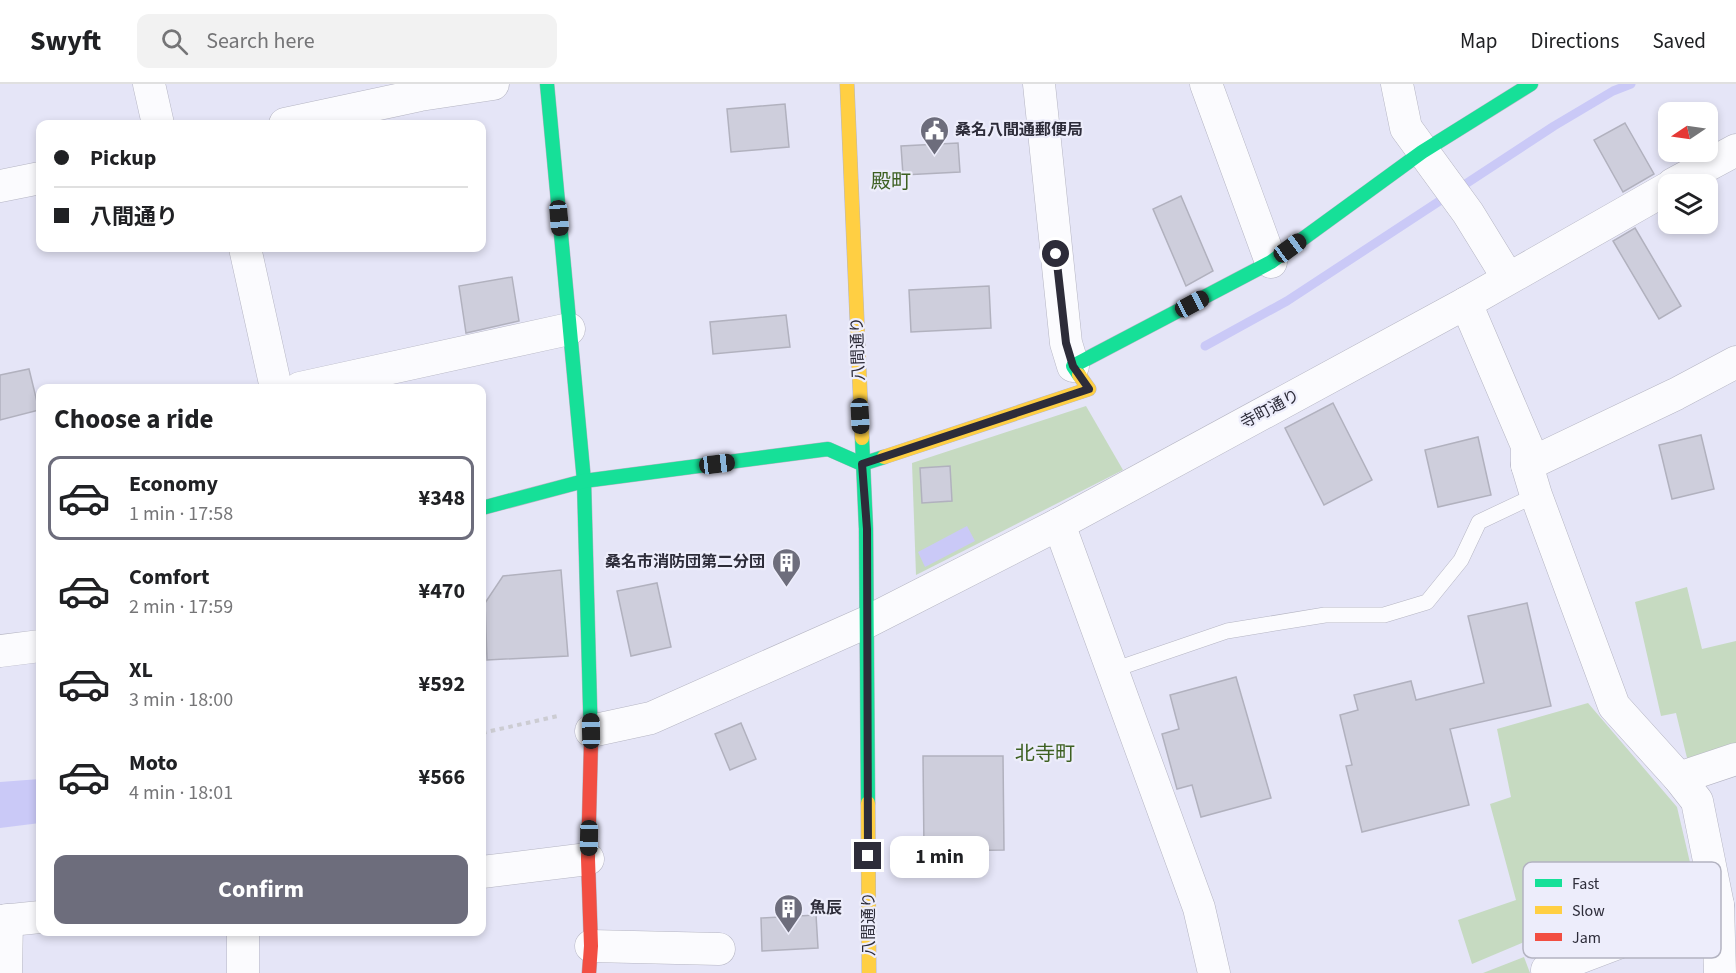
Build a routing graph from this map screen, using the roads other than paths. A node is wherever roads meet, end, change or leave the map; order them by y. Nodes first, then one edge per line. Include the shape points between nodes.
1 (149, 84) edge
2 (493, 84) edge
3 (547, 84) edge
4 (847, 84) edge
5 (1039, 84) edge
6 (1206, 84) edge
7 (1397, 84) edge
8 (1531, 84) edge
9 (157, 120) edge
10 (304, 120) edge
11 (1736, 150) edge
12 (1427, 157) junction
13 (1692, 174) edge
14 (36, 179) edge
15 (0, 186) edge
16 (1658, 194) edge
17 (246, 252) edge
18 (1271, 262) junction
19 (1508, 278) junction
20 (1466, 303) junction
21 (569, 329) junction
22 (1736, 362) edge
23 (1073, 366) junction
24 (275, 384) edge
25 (318, 384) edge
26 (862, 464) junction
27 (1527, 465) junction
28 (584, 481) junction
29 (1536, 495) junction
30 (486, 507) edge
31 (1059, 524) junction
32 (867, 622) junction
33 (36, 646) edge
34 (0, 651) edge
35 (1113, 670) junction
36 (591, 731) junction
37 (1736, 759) edge
38 (1679, 778) junction
39 (588, 859) junction
40 (1709, 862) edge
41 (486, 872) edge
42 (36, 918) edge
43 (3, 921) edge
44 (243, 936) edge
45 (719, 949) dead end
46 (1579, 958) edge
47 (1720, 958) edge
48 (590, 960) edge
49 (1547, 970) dead end
50 (6, 973) edge
51 (243, 973) edge
52 (869, 973) edge
53 (1214, 973) edge
54 (1720, 973) edge

1 - 9 street
2 - 10 street
3 - 21 street
4 - 26 street, 八間通り
5 - 23 street via 1066,343
6 - 18 street
7 - 12 street via 1406,128
8 - 12 street
11 - 13 street
12 - 18 street
12 - 19 street
14 - 15 street
16 - 19 street, 寺町通り
17 - 24 street
18 - 23 street
19 - 20 street, 寺町通り
20 - 27 street via 1527,446
20 - 31 street, 寺町通り
21 - 25 street
21 - 28 street
22 - 27 street
23 - 26 street via 1089,389
26 - 28 street via 828,449
26 - 32 street, 八間通り
27 - 29 street
28 - 30 street
28 - 36 street
29 - 35 lane via 1479,522 1461,560 1427,602 1384,615 1325,615 1227,631
29 - 38 street via 1614,706
31 - 32 street, 寺町通り
31 - 35 street
32 - 36 street, 寺町通り via 651,718
32 - 52 street, 八間通り
33 - 34 street
35 - 53 street via 1199,908
36 - 39 street
37 - 38 street
38 - 40 street via 1696,801
39 - 41 street
39 - 48 street
42 - 43 street
43 - 50 street
44 - 51 street
45 - 48 street
46 - 49 street
47 - 54 street

